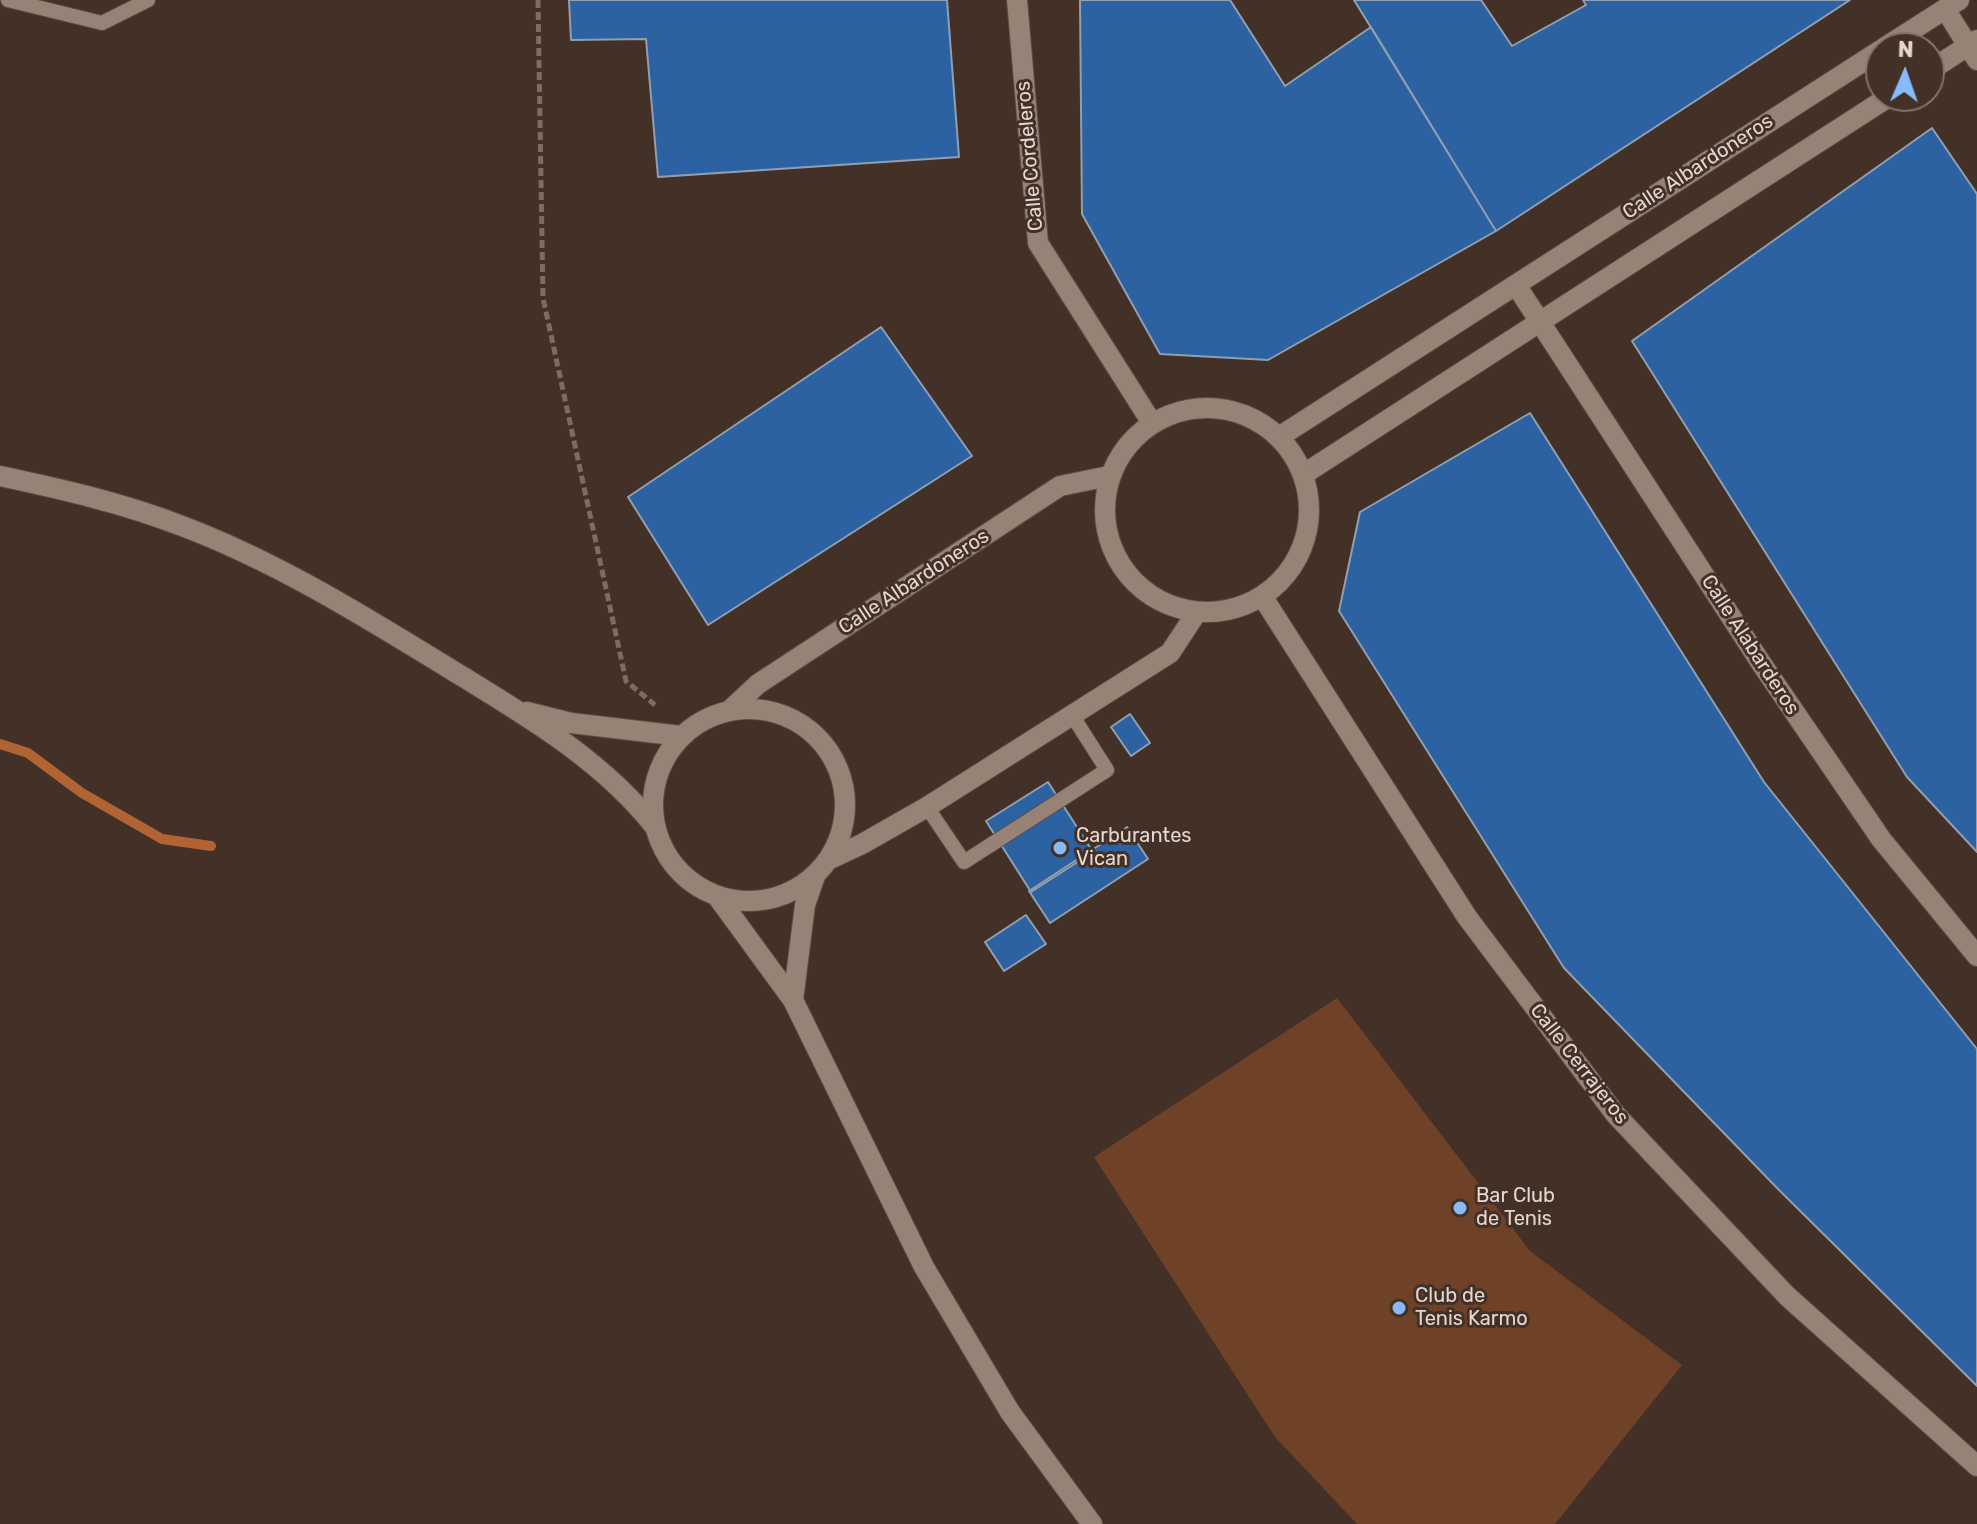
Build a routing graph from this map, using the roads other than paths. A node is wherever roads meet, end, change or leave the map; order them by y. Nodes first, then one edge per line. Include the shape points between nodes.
1 (8, 0) edge
2 (148, 0) edge
3 (1017, 0) edge
4 (1952, 4) edge
5 (1909, 32) edge
6 (1974, 49) edge
7 (1865, 61) edge
8 (1945, 63) edge
9 (1865, 112) edge
10 (1516, 285) junction
11 (1540, 321) junction
12 (1152, 423) junction
13 (1279, 437) junction
14 (1304, 474) junction
15 (0, 476) edge
16 (1109, 476) junction
17 (1262, 596) junction
18 (1197, 612) junction
19 (515, 709) junction
20 (729, 711) junction
21 (1072, 715) junction
22 (684, 733) junction
23 (927, 807) junction
24 (655, 827) junction
25 (830, 859) junction
26 (815, 876) junction
27 (717, 896) junction
28 (1977, 956) edge
29 (793, 1000) junction
30 (1977, 1466) edge
31 (1092, 1524) edge

1 - 2 lane via 102,23
3 - 12 street, Calle Cordeleros via 1038,243
4 - 5 street, Calle Albardoneros
4 - 6 street, Calle Albardoneros
6 - 8 street, Calle Albardoneros
7 - 10 street, Calle Albardoneros
9 - 11 street
10 - 11 street
10 - 13 street, Calle Albardoneros
11 - 14 street
11 - 28 street, Calle Alabarderos via 1881,839
12 - 13 street via 1184,410 1218,407 1251,417
12 - 16 street via 1119,455
13 - 14 street
14 - 17 street via 1310,508 1304,542 1288,573
15 - 19 street via 88,495 182,526 269,564
16 - 18 street via 1105,522 1120,565 1140,589
16 - 20 street, Calle Albardoneros via 1060,486 758,684
17 - 18 street via 1231,610
17 - 30 street, Calle Cerrajeros via 1467,917 1616,1115 1787,1296
18 - 21 street via 1170,653
19 - 22 street via 571,723
19 - 24 street via 595,764
20 - 22 street
20 - 25 street via 762,709 793,719 819,739 838,765 846,797 843,829
21 - 23 street
21 - 23 lane via 1107,770 964,862
22 - 24 street via 656,778
23 - 25 street
24 - 27 street via 667,857 688,881
25 - 26 street
26 - 27 street via 769,900 742,902
26 - 29 street via 805,905
27 - 29 street
29 - 31 street via 924,1267 1010,1412

